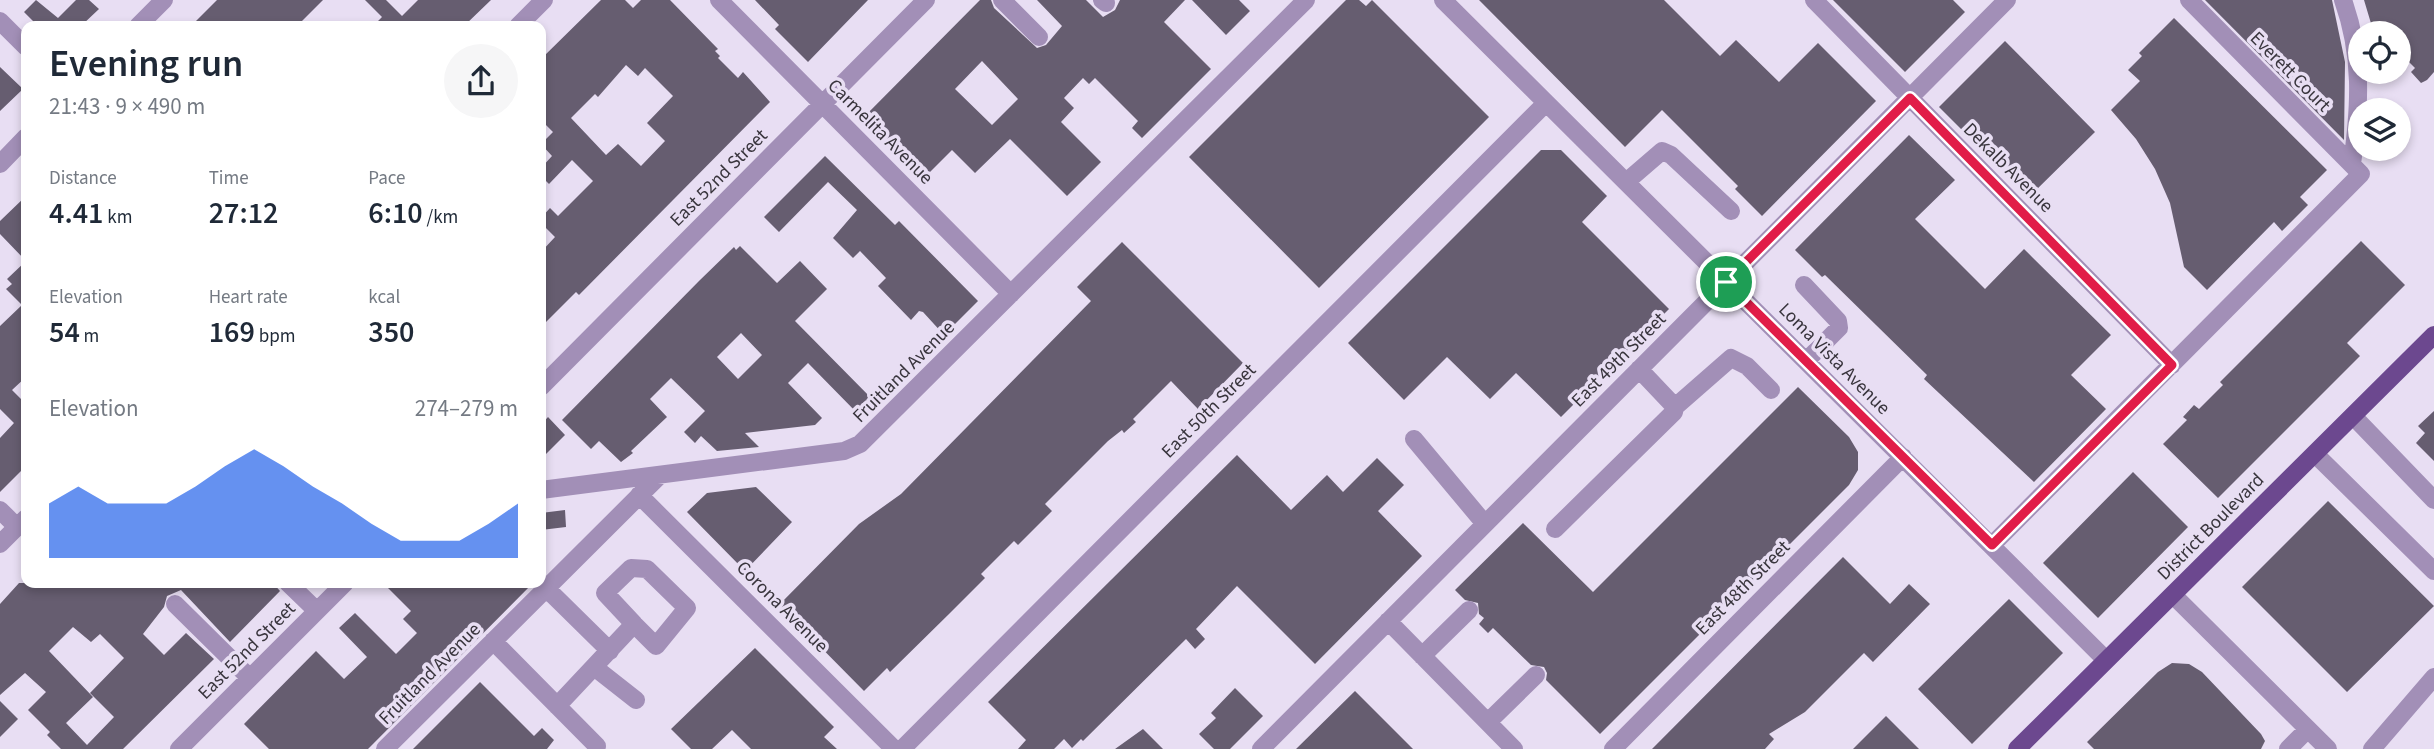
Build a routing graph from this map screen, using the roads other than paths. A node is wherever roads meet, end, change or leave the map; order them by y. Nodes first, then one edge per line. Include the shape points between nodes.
1 (164, 0) edge
2 (544, 0) edge
3 (719, 0) edge
4 (926, 0) edge
5 (1002, 0) edge
6 (1306, 0) edge
7 (1443, 0) edge
8 (1814, 0) edge
9 (2007, 0) edge
10 (2189, 0) edge
11 (2343, 0) edge
12 (0, 21) edge
13 (143, 21) edge
14 (522, 21) edge
15 (1040, 37) dead end
16 (21, 42) edge
17 (1910, 98) junction
18 (1546, 103) junction
19 (822, 104) junction
20 (21, 143) edge
21 (0, 164) edge
22 (2356, 169) junction
23 (1626, 182) junction
24 (1731, 211) dead end
25 (1726, 282) junction
26 (1804, 285) dead end
27 (1011, 294) junction
28 (2434, 335) edge
29 (1806, 361) junction
30 (2172, 365) junction
31 (1639, 369) junction
32 (546, 382) edge
33 (1771, 390) dead end
34 (1675, 407) junction
35 (2353, 416) junction
36 (1414, 439) dead end
37 (2315, 454) junction
38 (1903, 457) junction
39 (659, 476) junction
40 (546, 489) edge
41 (639, 495) junction
42 (2434, 500) edge
43 (0, 510) edge
44 (21, 522) edge
45 (1485, 524) junction
46 (1555, 529) dead end
47 (0, 544) edge
48 (1992, 545) junction
49 (2434, 571) edge
50 (293, 588) edge
51 (340, 588) edge
52 (546, 588) junction
53 (2173, 594) junction
54 (175, 604) dead end
55 (1469, 610) dead end
56 (317, 611) junction
57 (1388, 621) junction
58 (634, 624) junction
59 (493, 641) junction
60 (610, 651) junction
61 (1422, 656) junction
62 (2105, 659) junction
63 (594, 667) junction
64 (1536, 675) dead end
65 (2434, 677) edge
66 (250, 678) junction
67 (636, 700) dead end
68 (557, 706) junction
69 (1488, 722) junction
70 (2308, 729) junction
71 (597, 746) dead end
72 (179, 749) edge
73 (385, 749) edge
74 (894, 749) edge
75 (902, 749) edge
76 (1261, 749) edge
77 (1514, 749) edge
78 (1613, 749) edge
79 (2017, 749) edge
80 (2288, 749) edge
81 (2328, 749) edge
82 (2372, 749) edge

1 - 13 street
2 - 14 street
3 - 19 street, Carmelita Avenue
4 - 19 street, East 52nd Street
5 - 15 street
6 - 27 street, Fruitland Avenue
7 - 18 street, Loma Vista Avenue
8 - 17 street, Dekalb Avenue
9 - 17 street, East 49th Street
10 - 22 street, Everett Court
11 - 22 street via 2353,30 2360,82
12 - 16 street
17 - 25 street, East 49th Street
17 - 30 street, Dekalb Avenue
18 - 23 street, Loma Vista Avenue
18 - 75 street, East 50th Street
19 - 27 street, Carmelita Avenue
19 - 32 street, East 52nd Street
20 - 21 street
22 - 30 street
23 - 24 street via 1662,151
23 - 25 street, Loma Vista Avenue
25 - 29 street, Loma Vista Avenue
25 - 31 street, East 49th Street
26 - 29 street via 1838,321 1839,328
27 - 39 street, Fruitland Avenue via 855,447
28 - 35 main road, District Boulevard
29 - 38 street, Loma Vista Avenue
30 - 48 street
31 - 34 street
31 - 45 street, East 49th Street
33 - 34 street via 1747,366 1731,358
34 - 46 street
35 - 37 main road, District Boulevard
35 - 42 street
36 - 45 street
37 - 49 street
37 - 53 main road, District Boulevard
38 - 48 street, Loma Vista Avenue
38 - 78 street, East 48th Street
39 - 40 street
39 - 41 street, Fruitland Avenue
41 - 52 street, Fruitland Avenue
41 - 74 street, Corona Avenue
43 - 44 street
44 - 47 street
45 - 57 street, East 49th Street
48 - 62 street, Loma Vista Avenue
50 - 56 street
51 - 56 street, East 52nd Street
52 - 59 street, Fruitland Avenue
52 - 60 street
53 - 62 main road, District Boulevard
53 - 70 street
54 - 66 street
55 - 61 street
56 - 66 street, East 52nd Street
57 - 61 street
57 - 76 street, East 49th Street
58 - 58 street via 656,646 687,608 647,569 631,568 605,593
58 - 60 street
59 - 68 street
59 - 73 street, Fruitland Avenue
60 - 63 street
61 - 69 street
62 - 79 main road, District Boulevard
63 - 67 street
63 - 68 street
64 - 69 street
65 - 82 street
66 - 72 street, East 52nd Street
68 - 71 street
69 - 77 street
70 - 80 street
70 - 81 street

